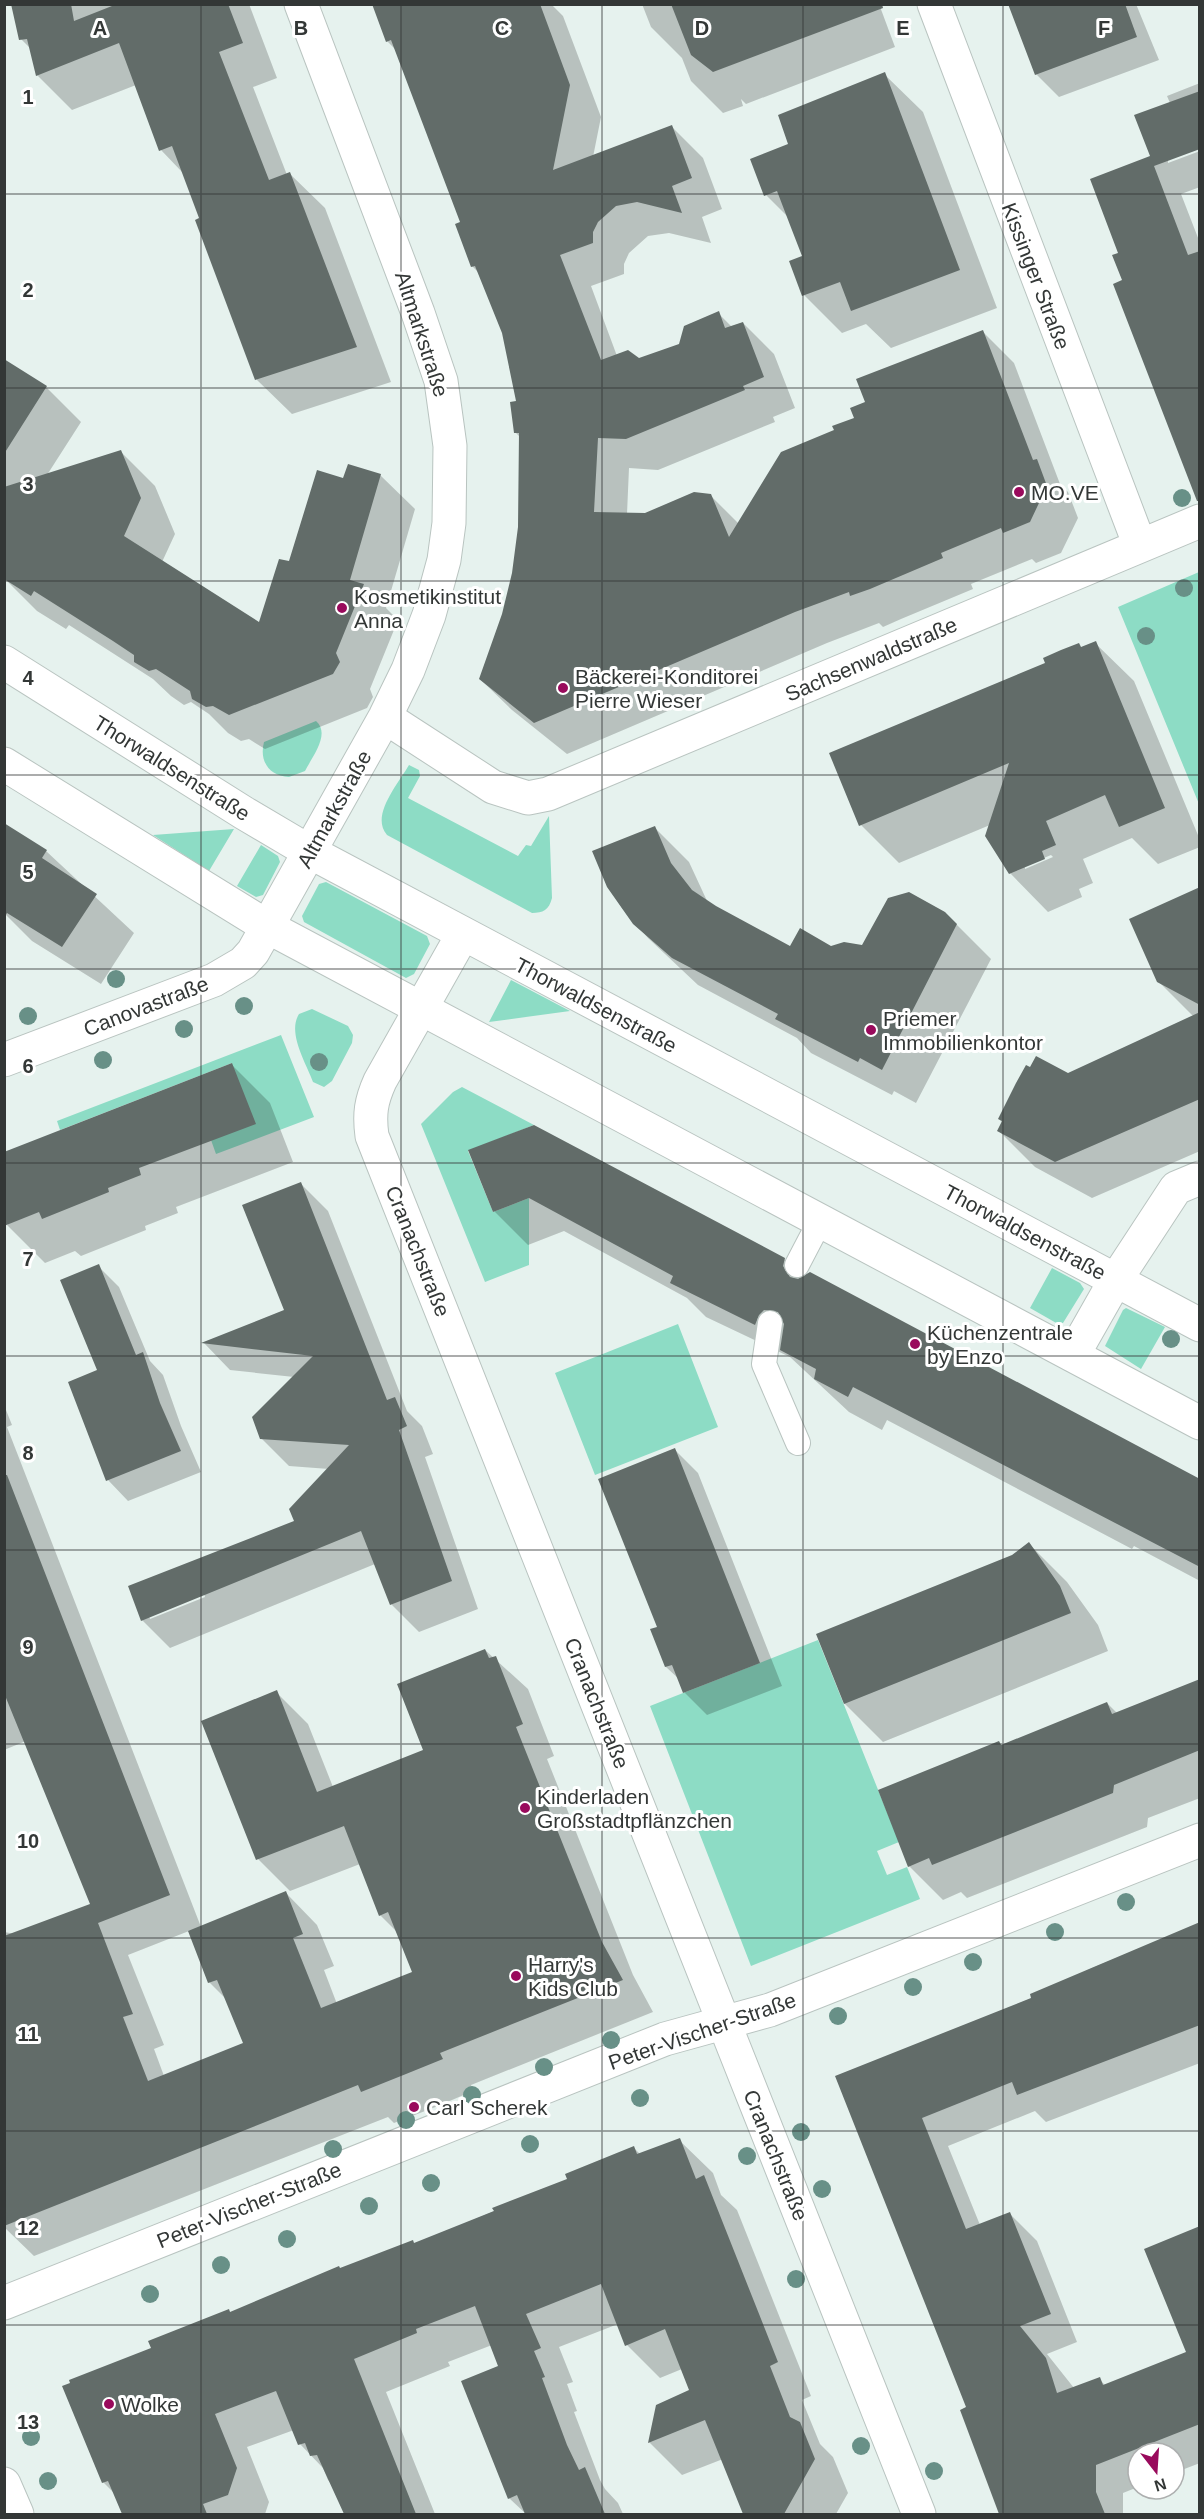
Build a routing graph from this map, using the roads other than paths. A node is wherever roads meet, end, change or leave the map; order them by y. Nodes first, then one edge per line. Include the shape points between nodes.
1 (302, 4) edge
2 (934, 4) edge
3 (1200, 521) edge
4 (1140, 546) junction
5 (4, 662) edge
6 (385, 717) junction
7 (4, 764) edge
8 (310, 852) junction
9 (268, 927) junction
10 (463, 934) junction
11 (421, 1008) junction
12 (4, 1060) edge
13 (1200, 1178) edge
14 (820, 1221) junction
15 (797, 1265) dead end
16 (1116, 1281) junction
17 (770, 1323) dead end
18 (1200, 1325) edge
19 (1074, 1355) junction
20 (1200, 1422) edge
21 (798, 1443) dead end
22 (1200, 1840) edge
23 (724, 2023) junction
24 (4, 2304) edge
25 (4, 2484) edge
26 (16, 2514) edge
27 (919, 2514) edge

1 - 6 street, Altmarkstraße via 434,357 447,416 452,484 444,561 429,615
2 - 4 street, Kissinger Straße
3 - 4 street, Sachsenwaldstraße
4 - 6 street, Sachsenwaldstraße via 548,794 528,798 493,787
5 - 8 street, Thorwaldsenstraße
6 - 8 street, Altmarkstraße
7 - 9 street
8 - 9 street, Altmarkstraße
8 - 10 street, Thorwaldsenstraße
9 - 11 street
9 - 12 street, Canovastraße via 243,963 229,972
10 - 11 street, Cranachstraße
10 - 16 street, Thorwaldsenstraße
11 - 14 street
11 - 23 street, Cranachstraße via 370,1102 372,1136
13 - 16 street via 1176,1188
14 - 15 lane
14 - 19 street
16 - 18 street, Thorwaldsenstraße
16 - 19 street
17 - 21 lane via 764,1364
19 - 20 street
22 - 23 street, Peter-Vischer-Straße via 770,2010
23 - 24 street, Peter-Vischer-Straße via 665,2039
23 - 27 street, Cranachstraße
25 - 26 street

